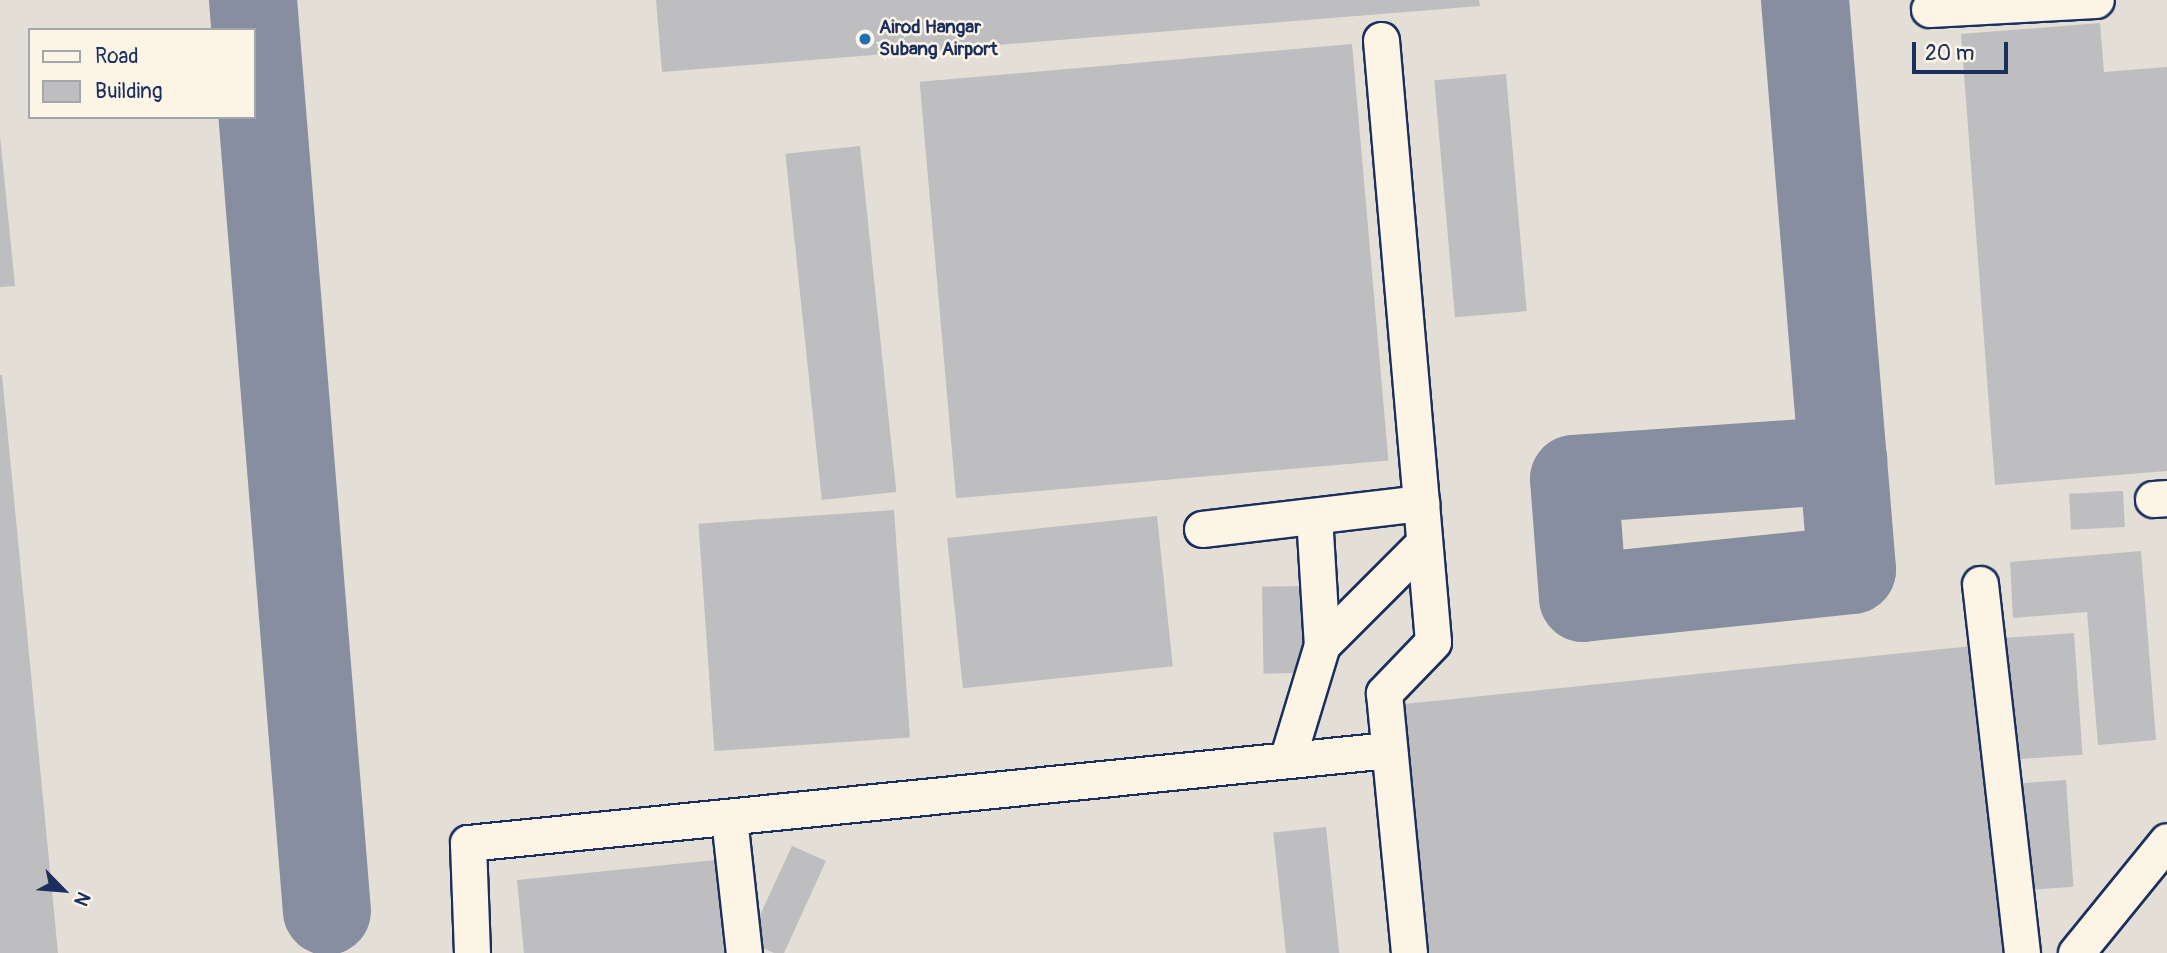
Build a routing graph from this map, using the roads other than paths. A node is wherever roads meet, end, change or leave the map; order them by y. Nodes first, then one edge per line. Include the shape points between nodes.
1 (2096, 0) edge
2 (1929, 9) dead end
3 (1381, 40) dead end
4 (1421, 503) junction
5 (1314, 516) junction
6 (1202, 529) dead end
7 (1424, 543) junction
8 (1980, 584) dead end
9 (1322, 645) junction
10 (1389, 750) junction
11 (1287, 760) junction
12 (729, 818) junction
13 (2167, 841) edge
14 (472, 953) edge
15 (744, 953) edge
16 (1409, 953) edge
17 (2022, 953) edge
18 (2076, 953) edge

1 - 2 lane
3 - 4 lane
4 - 5 lane
4 - 7 lane
5 - 6 lane
5 - 9 lane
7 - 9 lane
7 - 10 lane via 1433,642 1384,693
8 - 17 lane
9 - 11 lane
10 - 11 lane
10 - 16 lane
11 - 12 lane
12 - 14 lane via 468,842
12 - 15 lane
13 - 18 lane

